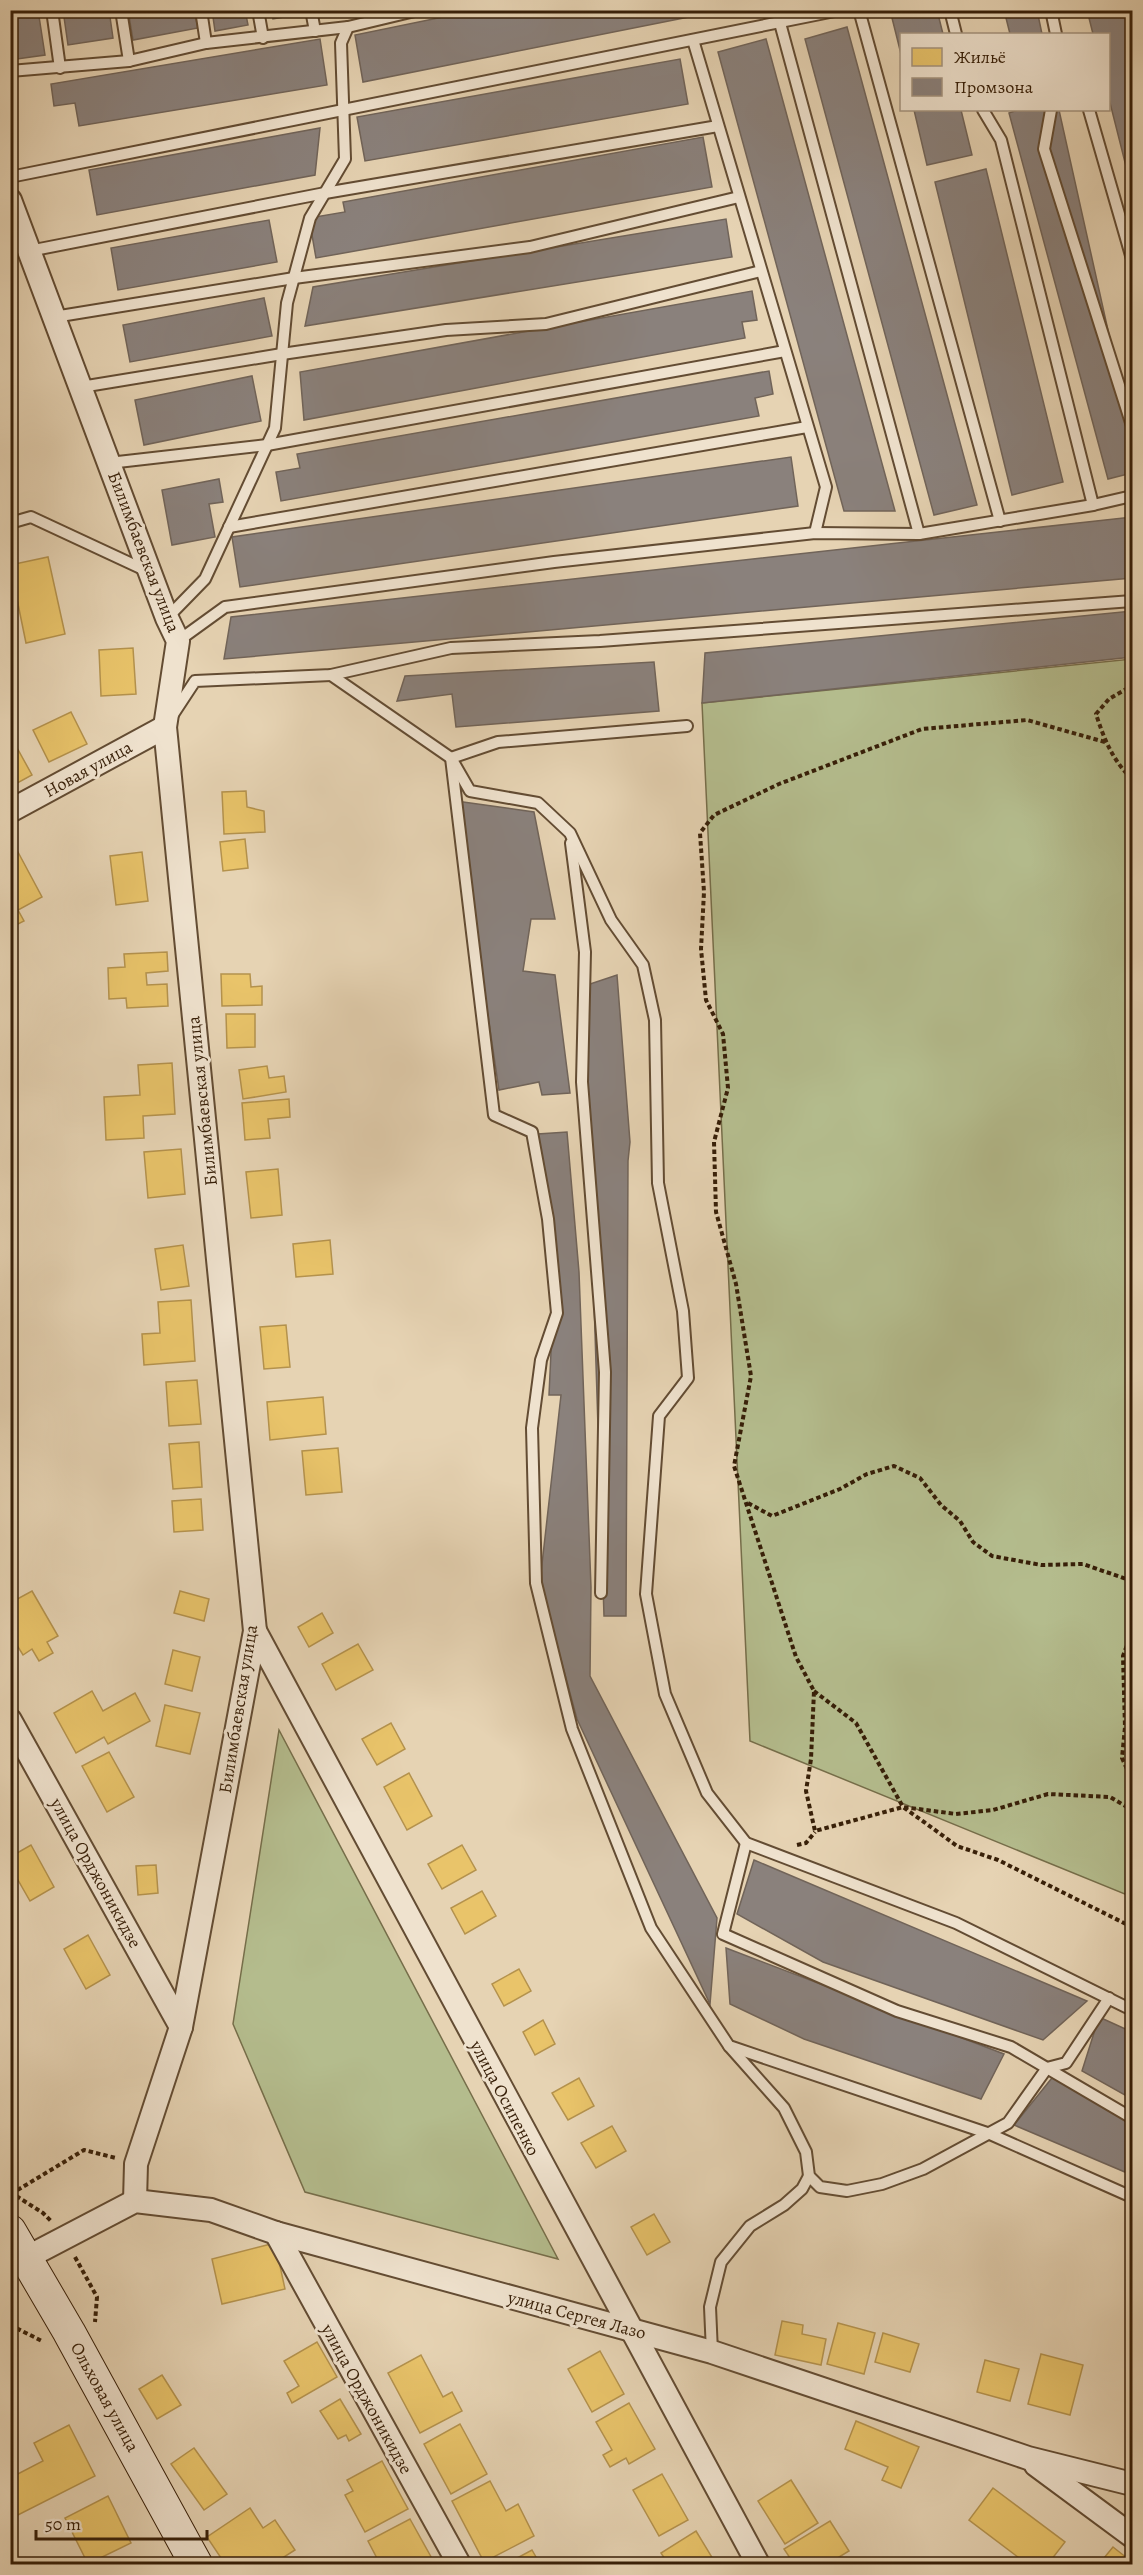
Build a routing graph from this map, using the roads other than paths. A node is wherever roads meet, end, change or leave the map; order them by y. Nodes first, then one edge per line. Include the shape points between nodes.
1 (52, 10) edge
2 (121, 10) edge
3 (201, 10) edge
4 (258, 10) edge
5 (311, 10) edge
6 (363, 10) edge
7 (419, 10) edge
8 (840, 10) edge
9 (859, 10) edge
10 (950, 10) edge
11 (1051, 10) edge
12 (361, 23) junction
13 (780, 23) junction
14 (348, 27) junction
15 (315, 32) junction
16 (956, 33) edge
17 (1056, 33) edge
18 (263, 38) junction
19 (693, 40) junction
20 (206, 43) junction
21 (129, 60) junction
22 (60, 68) junction
23 (10, 71) edge
24 (345, 111) junction
25 (984, 111) edge
26 (1051, 111) edge
27 (1089, 111) edge
28 (718, 126) junction
29 (10, 177) edge
30 (325, 193) junction
31 (739, 197) junction
32 (10, 200) edge
33 (29, 251) junction
34 (1132, 259) edge
35 (761, 271) junction
36 (294, 278) junction
37 (54, 317) junction
38 (785, 351) junction
39 (282, 354) junction
40 (81, 387) junction
41 (1132, 426) edge
42 (807, 427) junction
43 (267, 445) junction
44 (109, 464) junction
45 (1132, 496) edge
46 (1093, 505) junction
47 (1000, 520) junction
48 (10, 523) edge
49 (229, 528) junction
50 (815, 533) junction
51 (919, 534) junction
52 (150, 572) junction
53 (1132, 601) edge
54 (167, 618) junction
55 (178, 641) junction
56 (332, 675) junction
57 (687, 726) dead end
58 (165, 727) junction
59 (451, 758) junction
60 (10, 811) edge
61 (570, 833) junction
62 (601, 1593) dead end
63 (255, 1631) junction
64 (10, 1720) edge
65 (746, 1842) junction
66 (1109, 1998) junction
67 (1132, 2010) edge
68 (181, 2027) junction
69 (729, 2046) junction
70 (1047, 2068) junction
71 (1132, 2118) edge
72 (990, 2134) junction
73 (809, 2176) junction
74 (1132, 2198) edge
75 (135, 2201) junction
76 (10, 2231) edge
77 (276, 2233) junction
78 (18, 2262) edge
79 (630, 2330) junction
80 (712, 2352) junction
81 (1028, 2458) junction
82 (1132, 2484) edge
83 (1132, 2536) edge
84 (196, 2565) edge
85 (459, 2565) edge
86 (758, 2565) edge

1 - 22 lane
2 - 21 lane
3 - 20 lane
4 - 18 lane
5 - 15 lane
6 - 12 lane
7 - 12 lane
8 - 13 lane
9 - 47 lane
10 - 16 lane
11 - 17 lane
12 - 14 lane
13 - 19 lane
13 - 51 lane
14 - 15 lane
14 - 24 lane via 341,43
15 - 18 lane
18 - 20 lane
19 - 24 lane
19 - 28 lane
20 - 21 lane
21 - 22 lane
22 - 23 lane
24 - 29 lane
24 - 30 lane via 345,159
25 - 46 lane via 1000,140
26 - 41 lane via 1044,149
27 - 34 lane
28 - 30 lane
28 - 31 lane
30 - 33 lane
30 - 36 lane via 310,218
31 - 35 lane
31 - 36 lane via 530,247
32 - 33 street, Билимбаевская улица
33 - 37 street, Билимбаевская улица
35 - 38 lane
35 - 39 lane via 546,324 446,330
36 - 37 lane
36 - 39 lane via 287,303
37 - 40 street, Билимбаевская улица
38 - 42 lane
38 - 43 lane
39 - 40 lane
39 - 43 lane via 275,428
40 - 44 street, Билимбаевская улица
42 - 49 lane
42 - 50 lane via 826,487
43 - 44 lane
43 - 49 lane
44 - 52 street, Билимбаевская улица
45 - 46 lane
46 - 47 lane
47 - 51 lane
48 - 52 lane via 32,517
49 - 54 lane via 205,579
50 - 51 lane
50 - 55 lane via 554,562 225,607
52 - 54 street, Билимбаевская улица
53 - 56 lane via 600,641 451,648
54 - 55 street, Билимбаевская улица
55 - 58 street, Билимбаевская улица
56 - 58 lane via 195,681
56 - 59 lane
57 - 59 lane via 498,742
58 - 60 street, Новая улица
58 - 63 street, Билимбаевская улица
59 - 61 lane via 470,791 538,803
59 - 69 lane via 494,1116 531,1132 548,1219 556,1313 541,1360 532,1428 536,1583 572,1729 651,1928
61 - 62 lane via 585,952 582,1082 605,1372
61 - 65 lane via 611,920 643,965 655,1020 658,1183 683,1311 688,1378 659,1416 646,1594 665,1694 707,1793
63 - 68 street, Билимбаевская улица
63 - 79 street, улица Осипенко
64 - 68 street, улица Орджоникидзе
65 - 66 lane via 956,1923
65 - 70 lane via 723,1934 897,2011 1011,2047
66 - 67 lane
66 - 70 lane via 1066,2064
68 - 75 street, Билимбаевская улица via 136,2164
69 - 72 lane
69 - 73 lane via 784,2108 806,2152
70 - 71 lane
70 - 72 lane via 1008,2123
72 - 73 lane via 923,2169 882,2184 847,2191 820,2187
72 - 74 lane
73 - 80 lane via 802,2189 784,2205 750,2226 721,2262 710,2307
75 - 77 street, улица Сергея Лазо via 211,2210
75 - 78 street
76 - 78 main road, Ольховая улица
77 - 79 street, улица Сергея Лазо
77 - 85 street, улица Орджоникидзе
78 - 84 main road, Ольховая улица via 121,2424
79 - 80 street, улица Сергея Лазо
79 - 86 street, улица Осипенко
80 - 81 street, улица Сергея Лазо
81 - 82 street, улица Сергея Лазо
81 - 83 street

